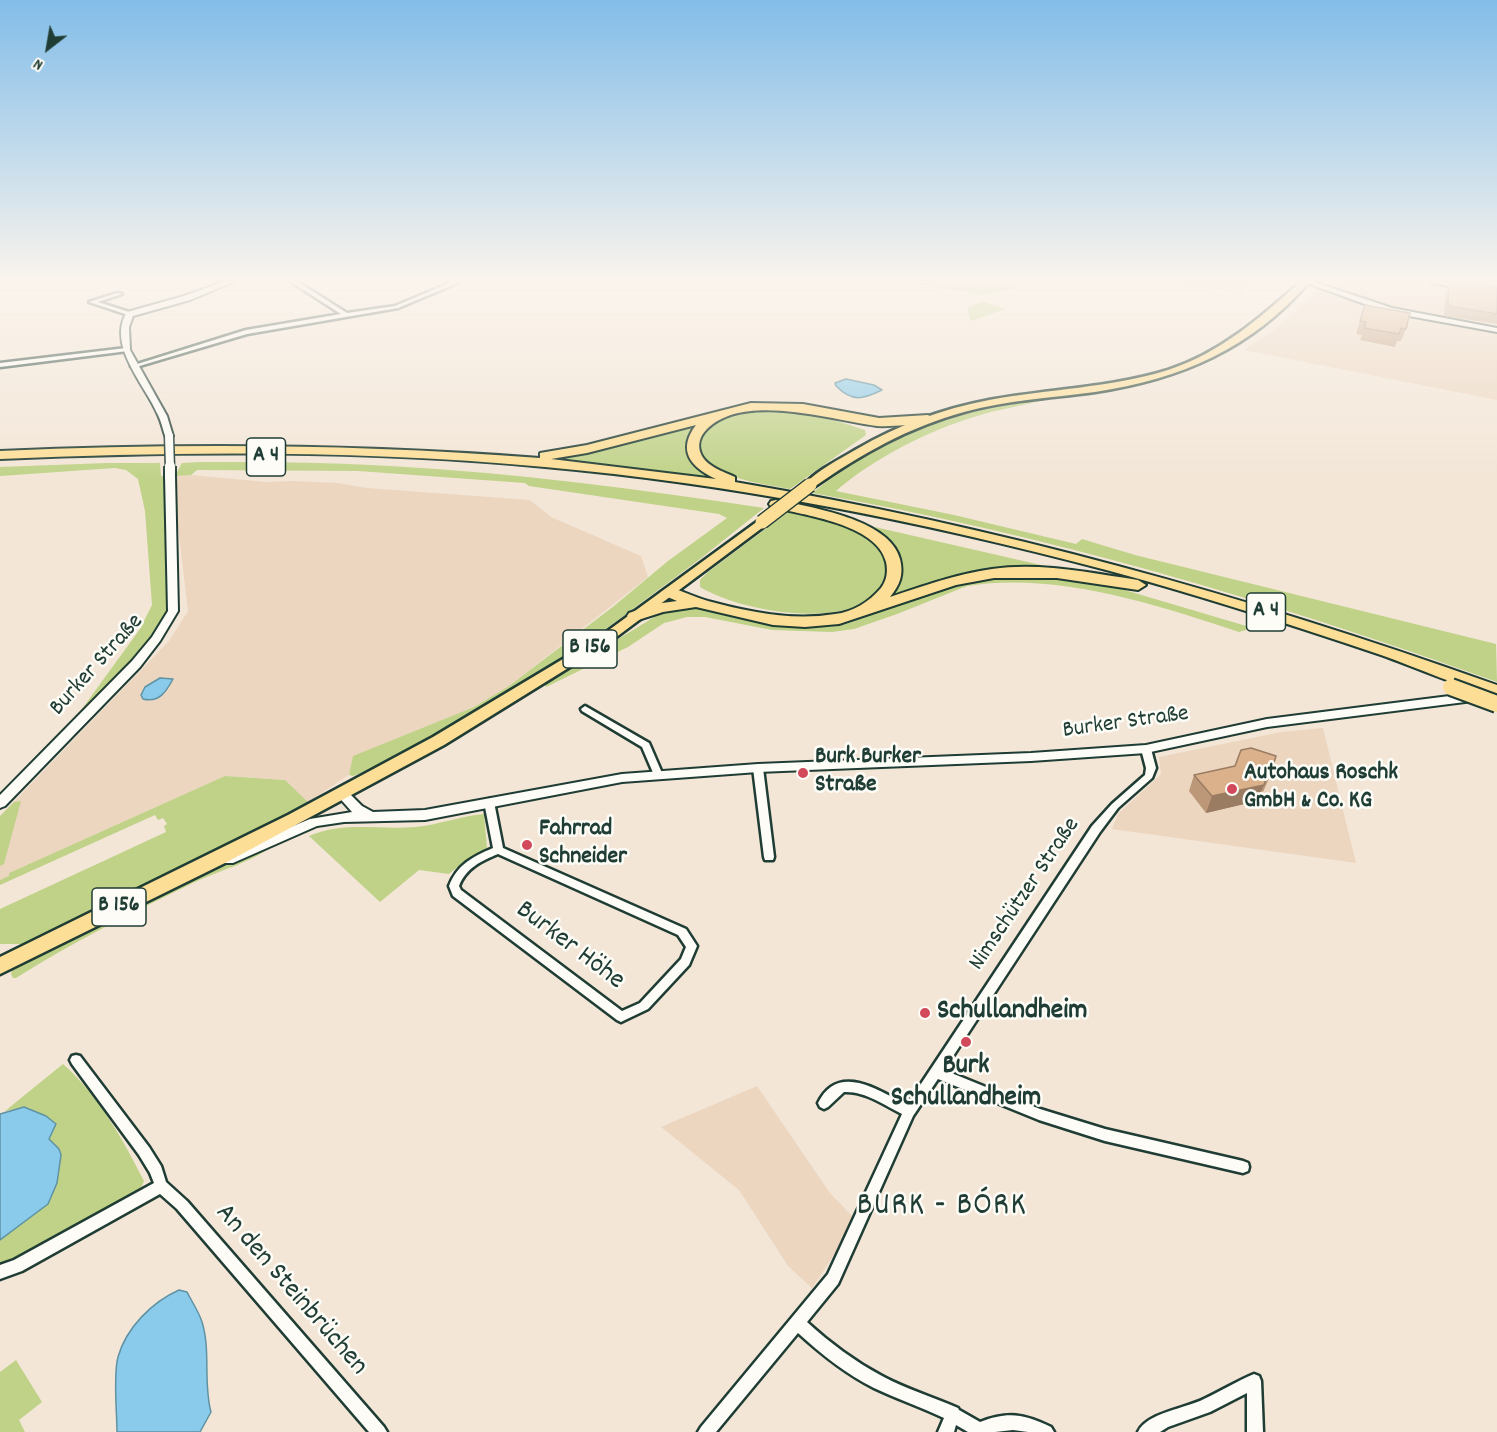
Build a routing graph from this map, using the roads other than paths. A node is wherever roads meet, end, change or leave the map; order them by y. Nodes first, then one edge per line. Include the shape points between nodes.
1 (191, 349) edge
2 (1221, 349) edge
3 (126, 350) joint
4 (0, 365) edge
5 (134, 366) junction
6 (722, 413) junction
7 (840, 416) junction
8 (928, 419) junction
9 (888, 435) junction
10 (0, 455) edge
11 (483, 458) junction
12 (0, 463) edge
13 (806, 491) junction
14 (765, 501) junction
15 (1138, 585) junction
16 (672, 589) junction
17 (702, 604) junction
18 (730, 609) junction
19 (860, 612) junction
20 (635, 616) junction
21 (1492, 690) edge
22 (1497, 704) edge
23 (585, 709) dead end
24 (1146, 749) junction
25 (758, 768) junction
26 (657, 773) junction
27 (342, 794) junction
28 (489, 802) junction
29 (0, 803) edge
30 (375, 817) junction
31 (498, 850) junction
32 (769, 857) dead end
33 (198, 869) junction
34 (0, 966) edge
35 (76, 1060) dead end
36 (935, 1072) junction
37 (824, 1102) dead end
38 (909, 1112) junction
39 (1243, 1167) dead end
40 (160, 1186) junction
41 (0, 1272) edge
42 (797, 1322) junction
43 (953, 1413) junction
44 (980, 1431) edge
45 (379, 1432) edge
46 (706, 1432) edge
47 (946, 1432) edge
48 (1046, 1432) edge
49 (1146, 1432) edge
50 (1255, 1432) edge

1 - 5 street
2 - 8 main road, B 156 via 1162,374 989,404
3 - 4 street
3 - 5 street, Burker Straße
5 - 29 street, Burker Straße, bridge via 163,416 169,436 172,611 163,631 127,674
6 - 7 highway via 781,405
6 - 11 highway via 576,452
6 - 13 highway via 696,434 692,447 696,460 728,479
7 - 8 highway via 888,422
7 - 9 highway
8 - 9 main road, B 156
9 - 13 main road, B 156 via 850,457
10 - 11 highway, A 4 via 221,449
11 - 13 highway, A 4
12 - 14 highway, A 4 via 223,457 394,461 590,477
13 - 16 main road, B 156, bridge
13 - 21 highway, A 4 via 1118,569 1296,621
14 - 15 highway, A 4 via 944,536
14 - 19 highway via 853,525 869,532 886,548 895,566 891,584 883,596
15 - 19 highway via 1057,573 994,573 953,580
15 - 22 highway, A 4, bridge via 1287,630
16 - 17 highway
16 - 18 highway
16 - 20 main road, B 156
17 - 18 highway
17 - 20 highway via 671,605
18 - 19 highway via 794,622 828,621
20 - 27 main road, B 156 via 580,656
21 - 24 street, Burker Straße via 1267,723
23 - 26 street via 646,744
24 - 25 street, Burker Straße via 1031,758
24 - 36 street, Nimschützer Straße via 1149,776 1096,829
25 - 26 street, Burker Straße
25 - 32 street
26 - 28 street, Burker Straße
27 - 30 street via 357,809
27 - 33 main road, B 156
28 - 30 street, Burker Straße via 425,815
28 - 31 street
30 - 33 street, Burker Straße via 315,822
31 - 31 street, Burker Höhe via 682,932 692,946 685,962 644,1006 621,1017 457,893 454,886 463,868
33 - 34 main road, B 156
35 - 40 street, An den Steinbrüchen via 144,1151 156,1170
36 - 38 street, Nimschützer Straße
36 - 39 street via 1039,1114 1105,1135
37 - 38 street via 840,1088 857,1087
38 - 42 street, Nimschützer Straße via 842,1263
40 - 41 street
40 - 45 street, An den Steinbrüchen via 182,1205
42 - 43 street via 855,1369
42 - 46 street, Nimschützer Straße
43 - 44 street
43 - 47 street
44 - 48 street via 993,1424 1014,1421 1028,1422
49 - 50 street via 1254,1381

